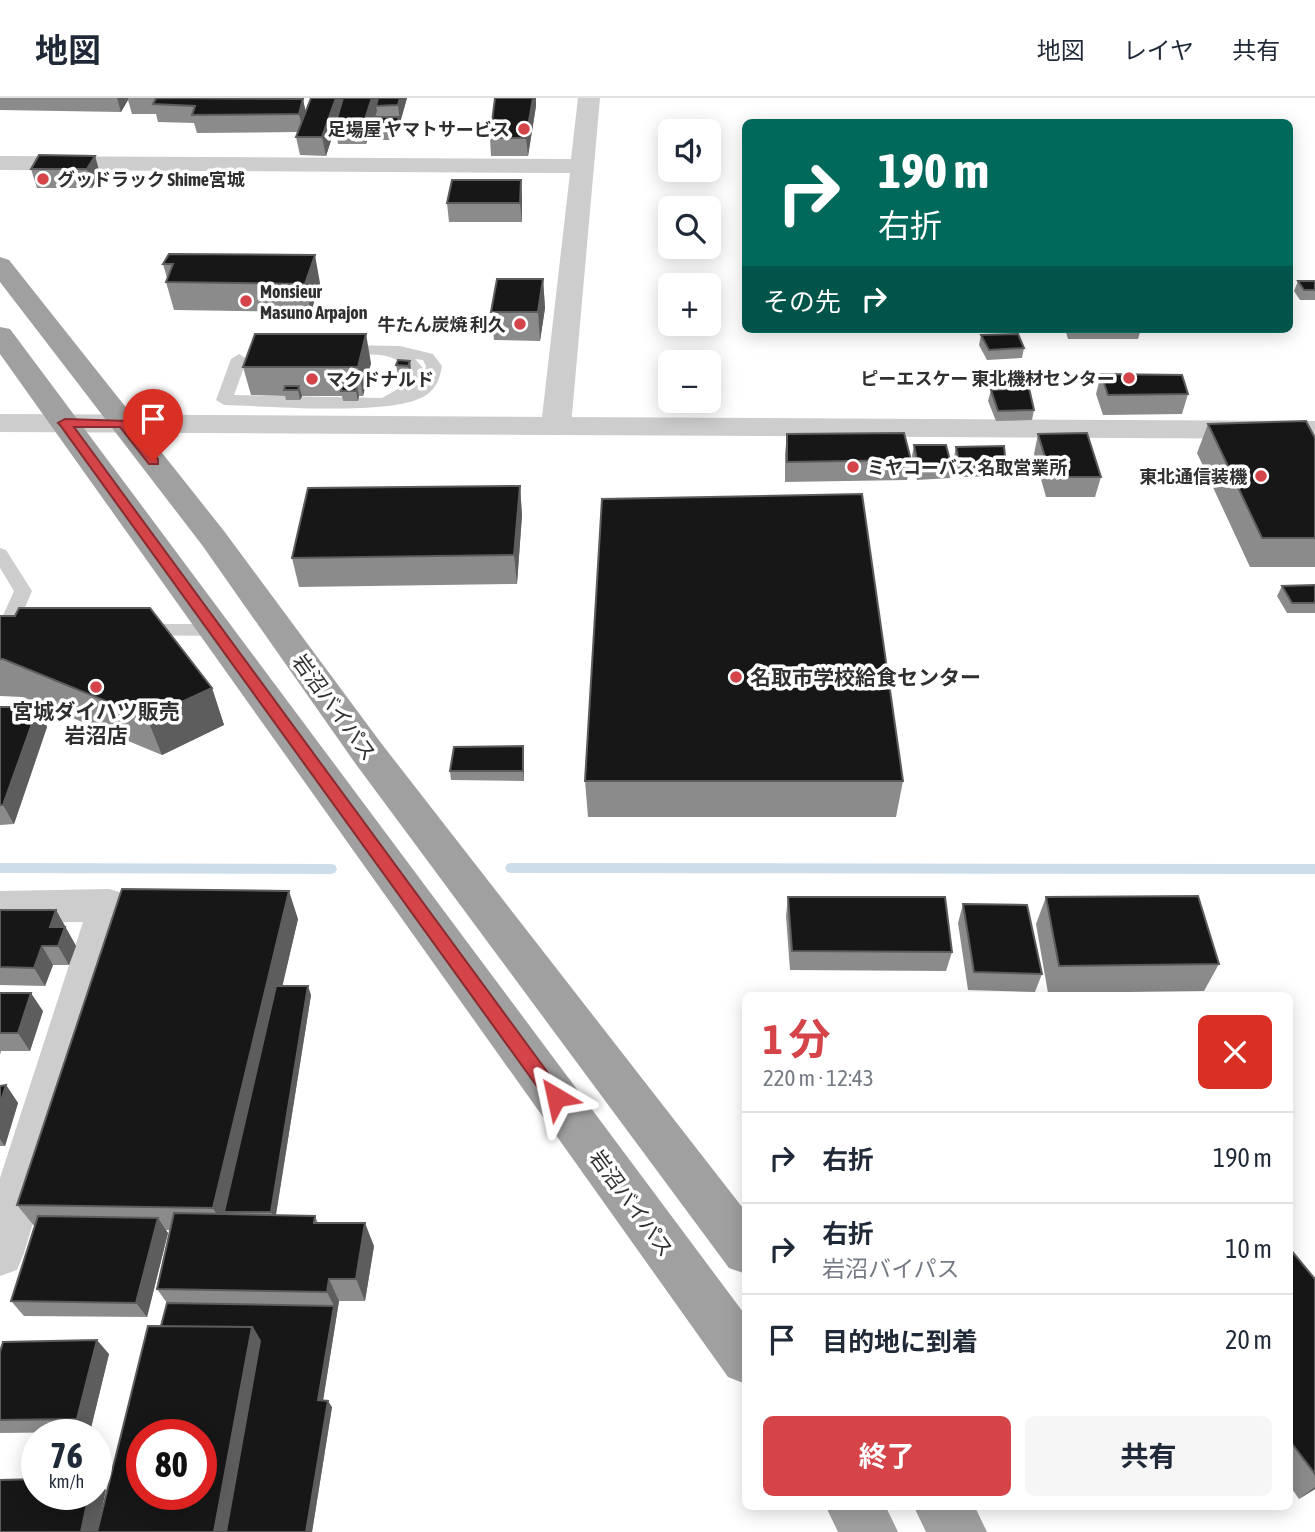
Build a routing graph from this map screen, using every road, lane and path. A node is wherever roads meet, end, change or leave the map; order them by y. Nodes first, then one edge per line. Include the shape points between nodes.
1 (589, 98) edge
2 (0, 163) edge
3 (582, 166) junction
4 (0, 265) edge
5 (0, 335) edge
6 (323, 351) edge
7 (246, 354) edge
8 (0, 423) edge
9 (65, 423) junction
10 (124, 423) junction
11 (556, 426) junction
12 (1315, 430) edge
13 (0, 554) edge
14 (33, 630) edge
15 (116, 630) edge
16 (215, 631) junction
17 (0, 907) edge
18 (742, 1246) edge
19 (0, 1253) edge
20 (742, 1354) edge
21 (855, 1510) edge
22 (943, 1510) edge
23 (872, 1532) edge
24 (961, 1532) edge

1 - 3 street
2 - 3 street
3 - 11 street
4 - 10 highway, 岩沼バイパス
5 - 9 highway, 岩沼バイパス
6 - 7 lane via 391,350 410,359 415,368 413,385 396,400 383,402 223,400
8 - 9 street
9 - 10 street
9 - 16 highway, 岩沼バイパス
10 - 11 street
10 - 18 highway, 岩沼バイパス
11 - 12 street
13 - 14 lane via 23,591 6,631
15 - 16 lane
16 - 20 highway, 岩沼バイパス
17 - 19 street via 109,905
21 - 23 highway
22 - 24 highway

